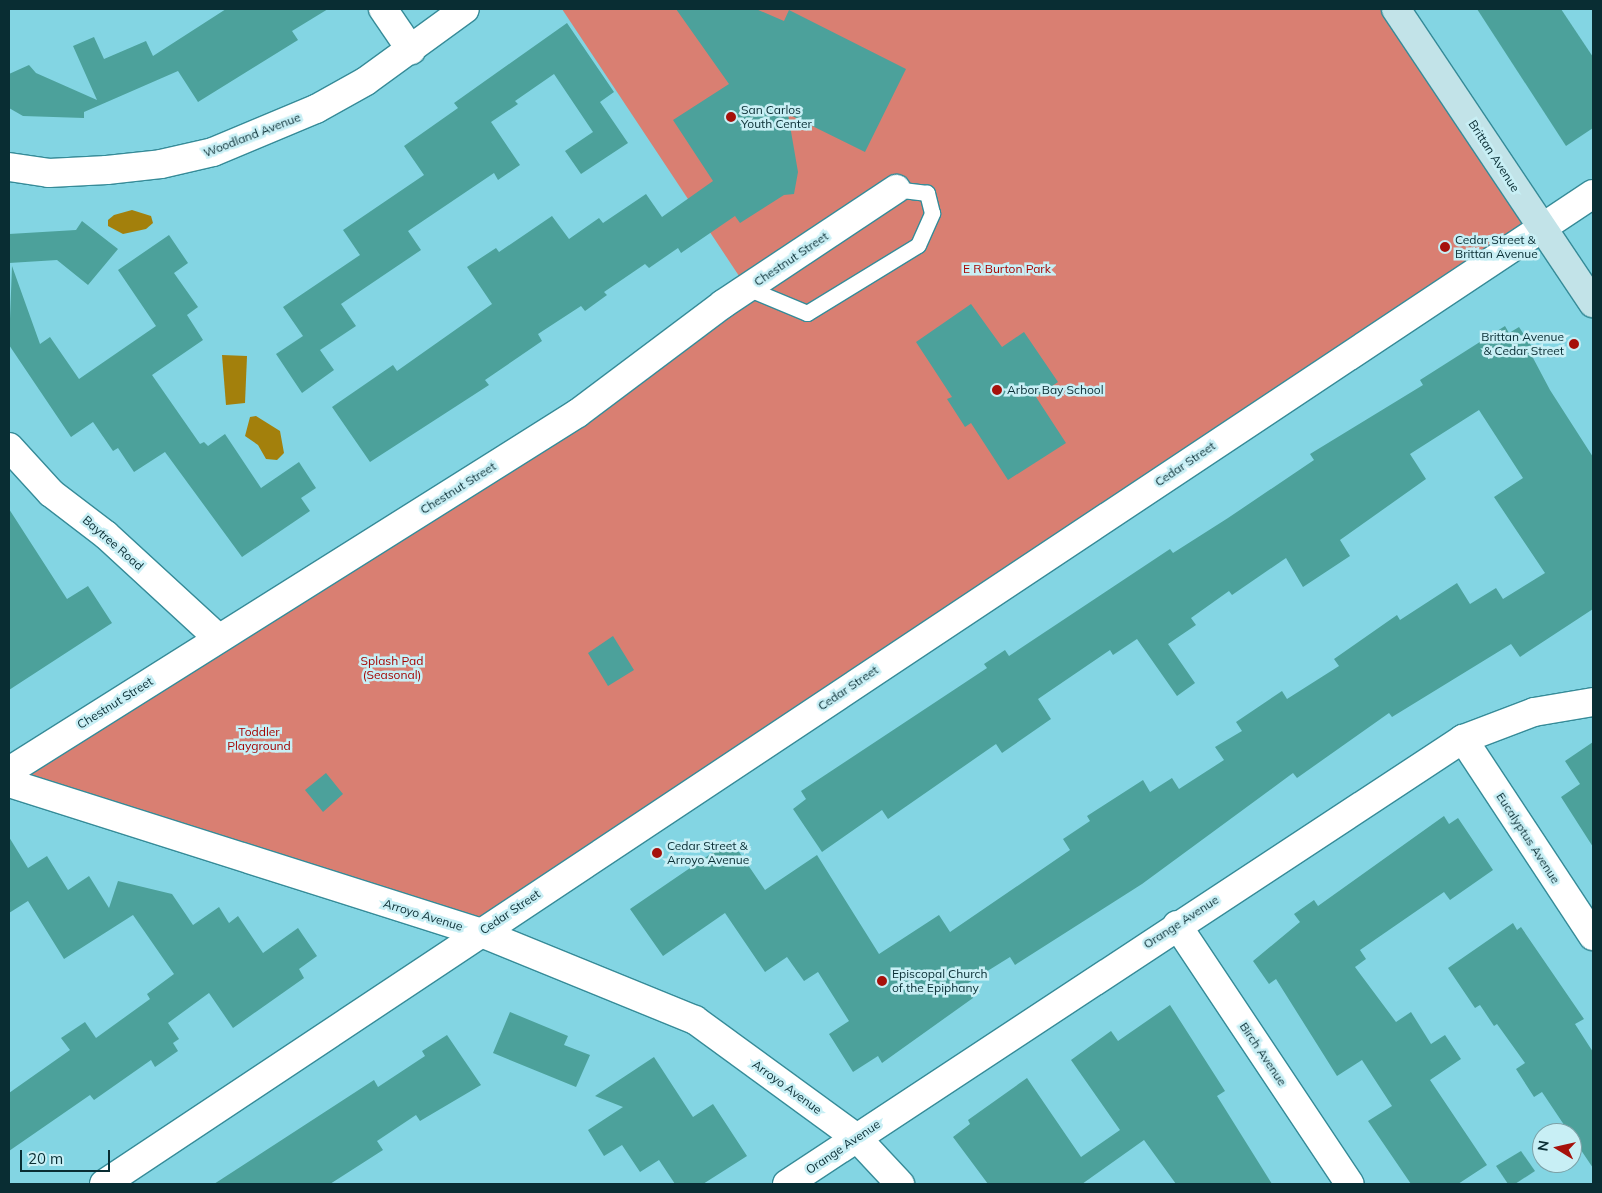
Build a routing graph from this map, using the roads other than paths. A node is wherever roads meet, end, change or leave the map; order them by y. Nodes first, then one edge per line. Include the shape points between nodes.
1 (383, 9) edge
2 (465, 9) edge
3 (1396, 9) edge
4 (411, 50) junction
5 (9, 166) edge
6 (896, 189) joint
7 (1593, 194) edge
8 (1542, 229) junction
9 (747, 288) junction
10 (1593, 303) edge
11 (9, 447) edge
12 (218, 638) junction
13 (1593, 702) edge
14 (1463, 739) junction
15 (9, 771) edge
16 (9, 783) edge
17 (1177, 925) junction
18 (479, 932) junction
19 (1593, 936) edge
20 (857, 1138) junction
21 (104, 1184) edge
22 (787, 1184) edge
23 (900, 1184) edge
24 (1350, 1184) edge

1 - 4 street
2 - 4 street, Woodland Avenue
3 - 8 main road, Brittan Avenue
4 - 5 street, Woodland Avenue via 316,109 214,152 161,164 106,170 49,173
6 - 9 street, Chestnut Street
6 - 9 lane via 926,193 932,213 918,244 807,313
7 - 8 street, Cedar Street
8 - 10 main road, Brittan Avenue
8 - 18 street, Cedar Street
9 - 12 street, Chestnut Street via 578,413
11 - 12 street, Baytree Road via 51,493 106,535
12 - 15 street, Chestnut Street
13 - 14 street, Orange Avenue via 1534,712
14 - 17 street, Orange Avenue
14 - 19 street, Eucalyptus Avenue
16 - 18 street, Arroyo Avenue
17 - 20 street, Orange Avenue
17 - 24 street, Birch Avenue
18 - 20 street, Arroyo Avenue via 694,1020
18 - 21 street, Cedar Street
20 - 22 street, Orange Avenue
20 - 23 street, Arroyo Avenue

